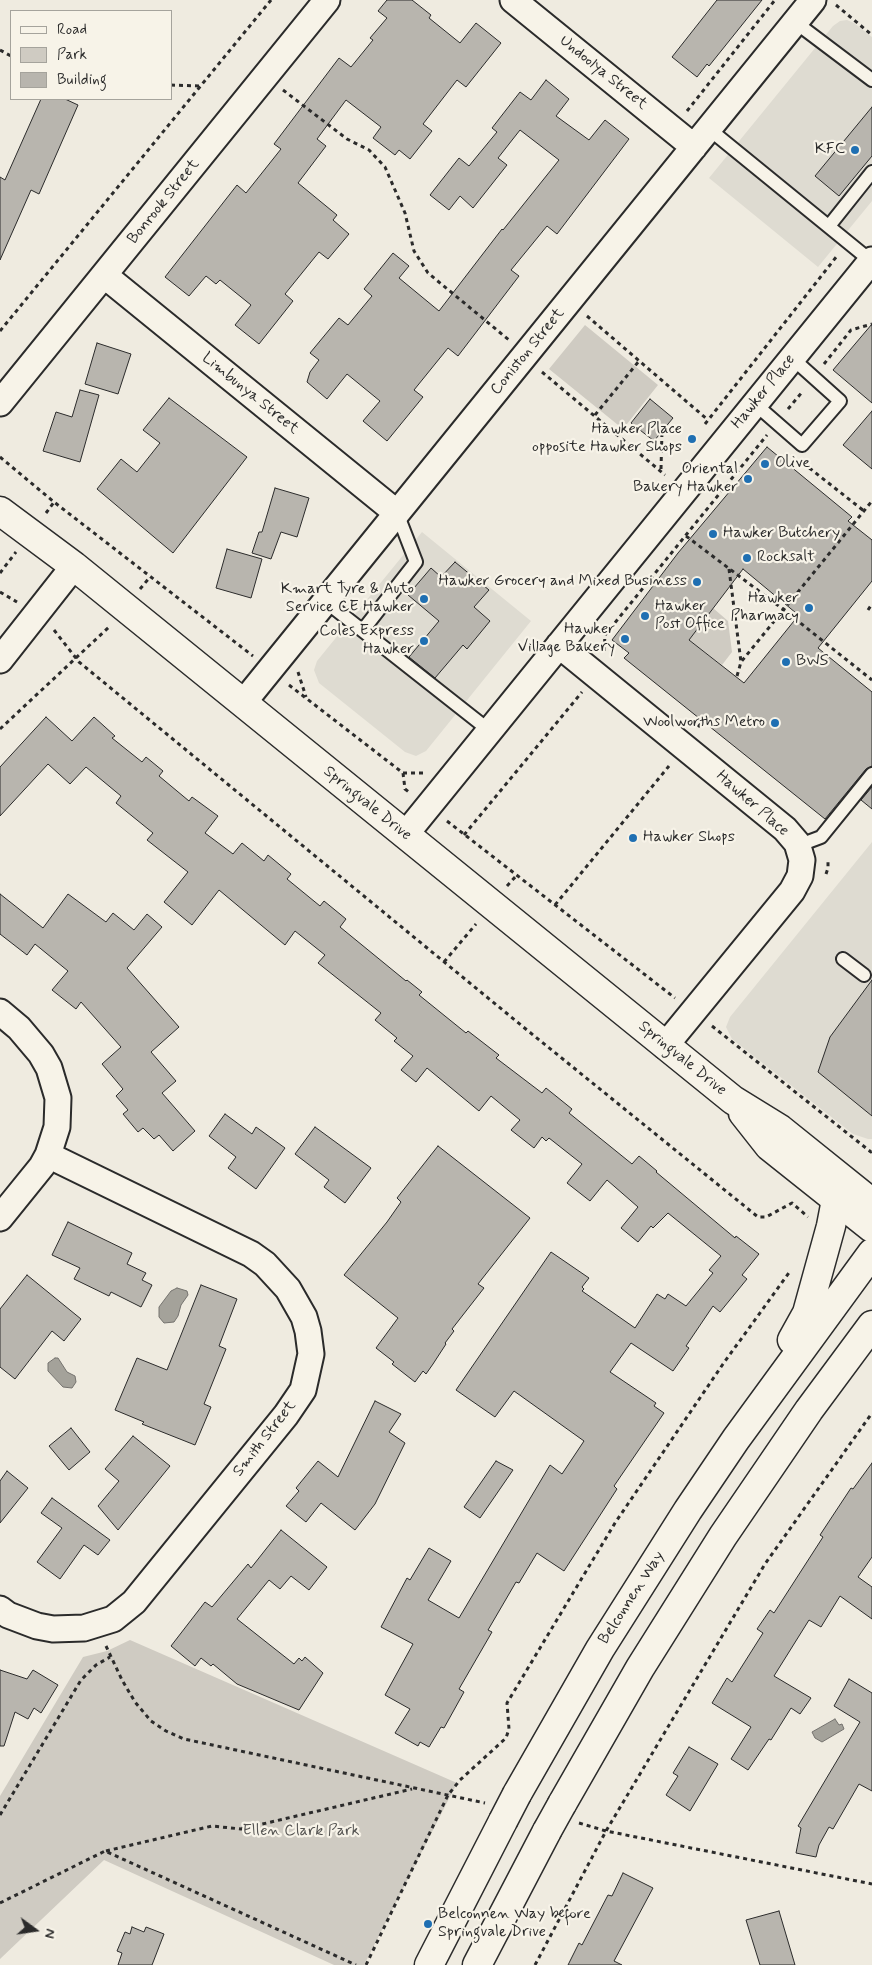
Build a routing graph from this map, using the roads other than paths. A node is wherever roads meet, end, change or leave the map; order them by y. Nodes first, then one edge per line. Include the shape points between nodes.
1 (327, 0) edge
2 (513, 0) edge
3 (813, 0) edge
4 (795, 22) junction
5 (872, 80) edge
6 (701, 138) junction
7 (872, 172) edge
8 (829, 226) junction
9 (868, 273) edge
10 (104, 275) junction
11 (792, 358) junction
12 (0, 403) edge
13 (755, 404) junction
14 (0, 511) edge
15 (397, 513) junction
16 (74, 566) junction
17 (325, 601) junction
18 (362, 630) junction
19 (559, 645) junction
20 (0, 660) edge
21 (242, 703) junction
22 (490, 731) junction
23 (872, 774) edge
24 (406, 835) junction
25 (797, 846) junction
26 (843, 959) dead end
27 (864, 975) dead end
28 (0, 1012) edge
29 (666, 1046) junction
30 (733, 1100) junction
31 (48, 1155) junction
32 (836, 1200) junction
33 (872, 1203) edge
34 (0, 1218) edge
35 (872, 1228) edge
36 (872, 1253) edge
37 (872, 1325) edge
38 (736, 1439) junction
39 (0, 1609) edge
40 (548, 1739) junction
41 (587, 1760) junction
42 (429, 1965) edge
43 (477, 1965) edge

1 - 10 street, Bonrook Street
2 - 6 street, Undoolya Street via 672,129
3 - 4 street, Coniston Street
4 - 5 lane
4 - 6 street, Coniston Street
6 - 8 lane
6 - 15 street, Coniston Street
7 - 8 lane
8 - 9 lane via 848,242
9 - 11 street, Hawker Place
10 - 12 street, Bonrook Street
10 - 15 street, Limbunya Street
11 - 13 street, Hawker Place
11 - 13 lane via 840,401 802,444
13 - 19 street, Hawker Place
14 - 16 main road, Springvale Drive
15 - 17 street, Coniston Street
15 - 18 lane via 416,562
16 - 20 street
16 - 21 main road, Springvale Drive
17 - 18 lane
17 - 21 street, Coniston Street
18 - 22 lane
19 - 22 street, Hawker Place
19 - 25 street, Hawker Place via 596,675 691,737 785,829
21 - 24 main road, Springvale Drive
22 - 24 street, Hawker Place
23 - 25 lane via 821,837
24 - 29 main road, Springvale Drive
25 - 29 street, Hawker Place via 802,860 800,876 792,891
26 - 27 lane
28 - 31 street via 19,1028 49,1068 58,1098 57,1128
29 - 30 main road, Springvale Drive
30 - 32 main road, Springvale Drive via 769,1146
30 - 33 main road, Springvale Drive via 780,1129
31 - 34 street
31 - 39 street, Smith Street via 251,1254 265,1264 288,1289 304,1317 312,1354 303,1390 286,1414 134,1602 113,1619 84,1628 38,1626
32 - 35 main road, Springvale Drive
32 - 38 main road via 807,1313
36 - 38 main road, Belconnen Way
37 - 41 main road via 723,1536
38 - 40 main road, Belconnen Way via 605,1640
40 - 41 main road
40 - 42 main road, Belconnen Way, bridge via 517,1794 497,1812
41 - 43 main road, bridge via 569,1813 547,1831

